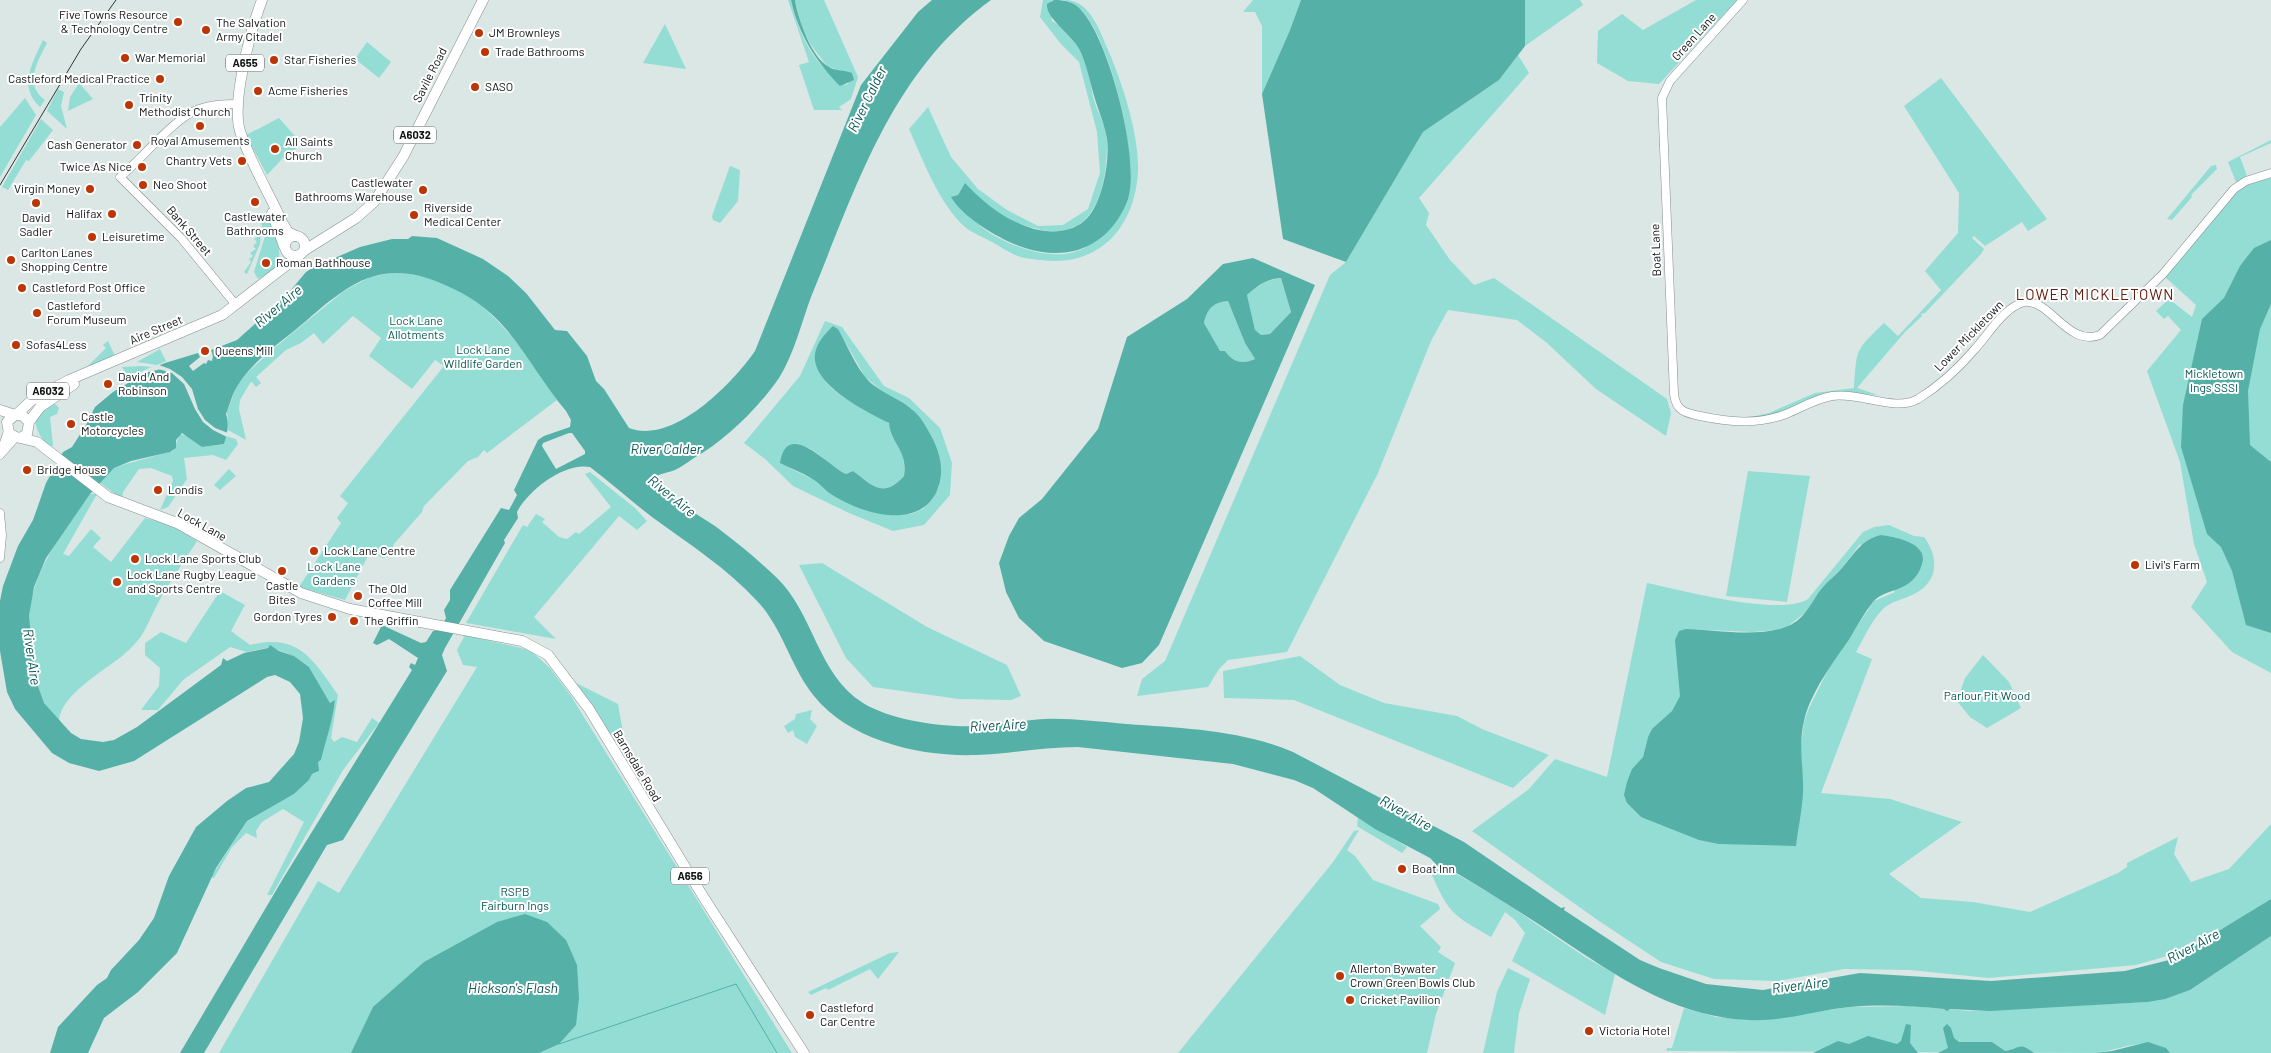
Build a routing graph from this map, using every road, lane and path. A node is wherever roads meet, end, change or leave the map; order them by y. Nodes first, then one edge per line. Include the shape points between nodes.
1 (262, 0) edge
2 (483, 0) edge
3 (1743, 0) edge
4 (1664, 91) joint
5 (238, 104) junction
6 (2271, 173) edge
7 (266, 187) junction
8 (299, 237) junction
9 (314, 242) junction
10 (285, 249) junction
11 (301, 253) junction
12 (285, 266) junction
13 (236, 305) junction
14 (85, 375) junction
15 (1678, 408) joint
16 (0, 410) edge
17 (15, 414) junction
18 (29, 424) junction
19 (10, 432) edge
20 (37, 442) junction
21 (0, 454) edge
22 (0, 514) edge
23 (0, 558) edge
24 (365, 612) joint
25 (804, 1053) edge

1 - 5 main road, A655 via 247,52
2 - 9 main road, Savile Road / A6032 via 403,157 374,202 349,222
3 - 4 street, Green Lane
4 - 15 street, Boat Lane via 1662,109 1674,394
5 - 7 main road, A655 via 240,131
5 - 13 street, Bank Street via 222,104 193,112 179,121 120,177 163,218
6 - 15 street, Lower Mickletown via 2246,181 2234,189 2163,274 2100,335 2088,337 2076,333 2036,304 2024,302 2007,312 1955,370 1911,402 1896,404 1859,396 1834,396 1773,418 1740,422 1688,414
7 - 8 main road, A655 via 285,227
7 - 10 main road, A655
8 - 9 main road
8 - 10 main road via 290,237
8 - 11 main road via 305,244
9 - 11 main road, Savile Road / A6032
10 - 11 main road
10 - 12 main road
11 - 12 main road, Savile Road / A6032
12 - 13 main road, Savile Road / A6032
13 - 14 main road, Aire Street / A6032 via 222,315
14 - 17 main road, Aire Street / A6032 via 37,397
14 - 18 main road, Aire Street / A6032 via 40,407
16 - 17 main road
17 - 18 main road via 25,416
17 - 19 main road via 8,419
18 - 19 main road via 27,434
18 - 20 main road, A656
19 - 20 main road, A656
19 - 21 street
20 - 24 main road, Lock Lane / A656 via 108,497 177,523 300,593
22 - 23 street
24 - 25 main road, Barnsdale Road / A656 via 530,643 554,662 589,709 699,890

